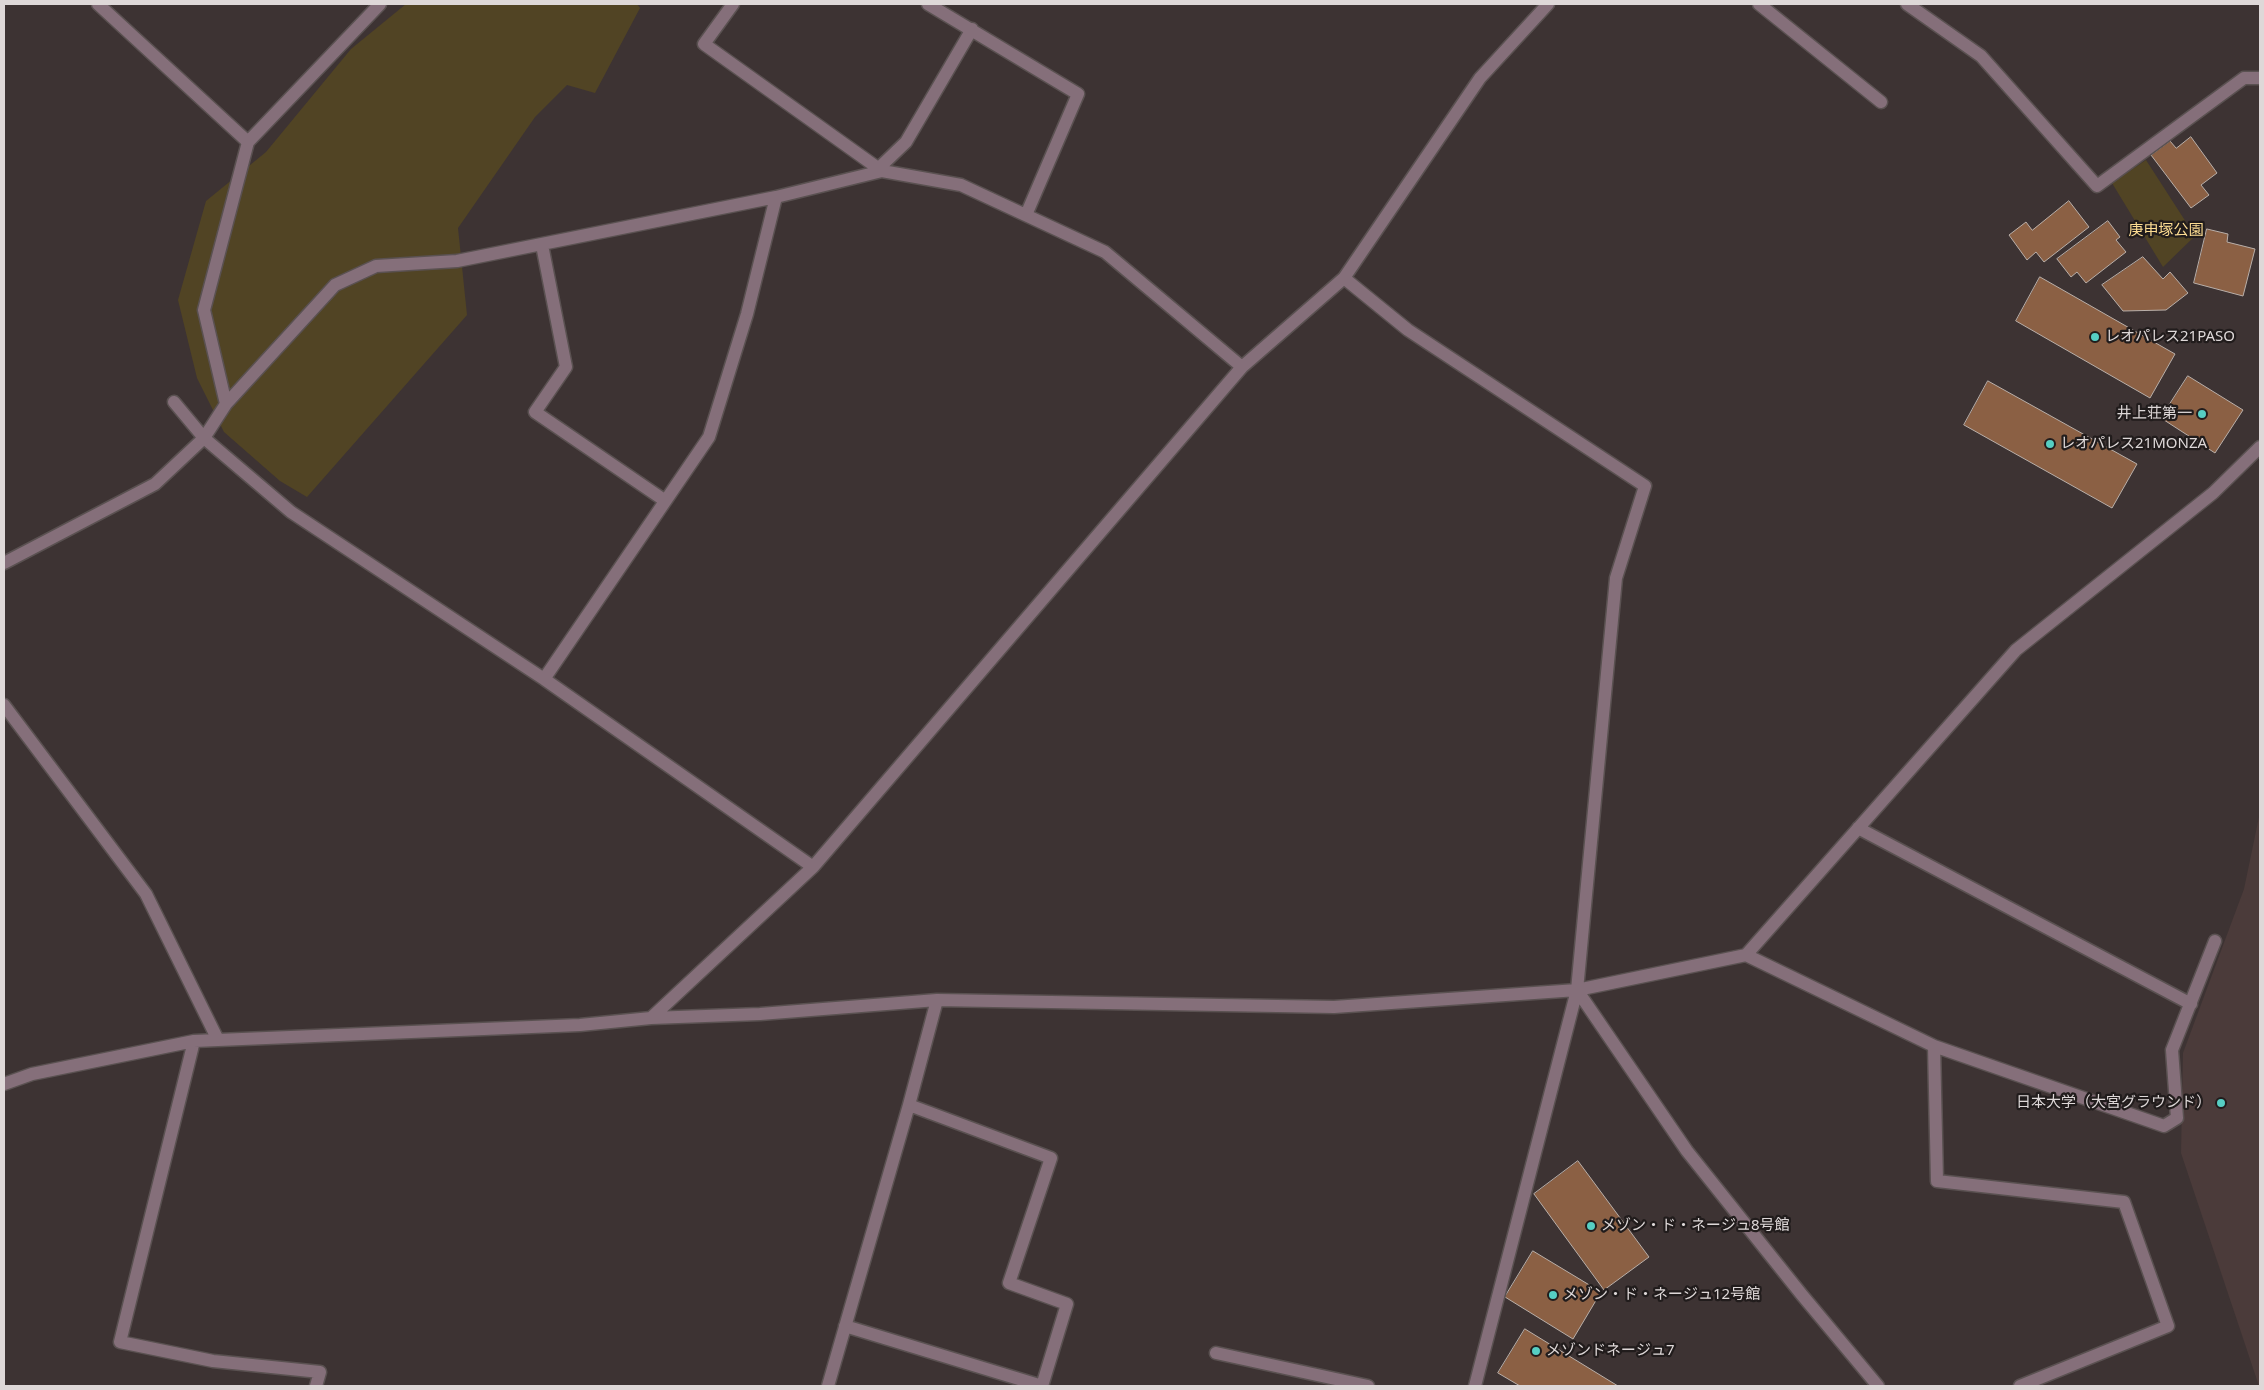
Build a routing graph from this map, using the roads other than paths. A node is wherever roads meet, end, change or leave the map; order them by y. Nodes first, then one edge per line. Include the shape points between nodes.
1 (98, 4) edge
2 (380, 4) edge
3 (733, 4) edge
4 (928, 4) edge
5 (1548, 4) edge
6 (1759, 4) edge
7 (1907, 4) edge
8 (972, 29) junction
9 (2260, 78) edge
10 (1881, 102) dead end
11 (248, 142) junction
12 (882, 171) junction
13 (776, 197) junction
14 (1026, 215) junction
15 (542, 245) junction
16 (1344, 278) junction
17 (1242, 367) junction
18 (174, 402) dead end
19 (226, 404) junction
20 (204, 438) junction
21 (2260, 447) edge
22 (664, 500) junction
23 (4, 564) edge
24 (544, 680) junction
25 (4, 705) edge
26 (1858, 828) junction
27 (812, 867) junction
28 (2215, 941) dead end
29 (1746, 955) junction
30 (1577, 990) junction
31 (937, 1000) junction
32 (2191, 1004) junction
33 (651, 1018) junction
34 (218, 1040) junction
35 (194, 1041) junction
36 (1934, 1046) junction
37 (4, 1084) edge
38 (909, 1105) junction
39 (845, 1326) junction
40 (1216, 1353) dead end
41 (316, 1386) edge
42 (828, 1386) edge
43 (1368, 1386) edge
44 (1475, 1386) edge
45 (1878, 1386) edge
46 (2020, 1386) edge

1 - 11 street
2 - 11 street
3 - 12 street via 704,44
4 - 8 street
5 - 16 street via 1480,78
6 - 10 street
7 - 9 street via 1981,56 2097,186 2244,78
8 - 12 street via 906,142 880,167
8 - 14 street via 1078,94
11 - 19 street via 204,310
12 - 13 street
12 - 14 street via 960,185
13 - 15 street
13 - 22 street via 746,314 709,437
14 - 17 street via 1105,252
15 - 19 street via 457,261 376,266 335,285
15 - 22 street via 566,367 535,412
16 - 17 street
16 - 30 street via 1408,330 1645,486 1616,578
17 - 27 street
18 - 20 street
19 - 20 street
20 - 23 street via 155,484
20 - 24 street via 290,512
21 - 26 street via 2213,494 2016,650
22 - 24 street
24 - 27 street
25 - 34 street via 146,894
26 - 29 street
26 - 32 street
27 - 33 street
28 - 32 street
29 - 30 street
29 - 36 street
30 - 31 street via 1334,1007
30 - 44 street
30 - 45 street via 1687,1151
31 - 33 street via 760,1014
31 - 38 street
32 - 36 street via 2172,1050 2177,1118 2164,1126
33 - 34 street via 580,1026
34 - 35 street
35 - 37 street via 32,1074
35 - 41 street via 120,1342 213,1361 320,1372
36 - 46 street via 1937,1181 2124,1202 2168,1326
38 - 39 street
38 - 39 street via 1051,1158 1009,1283 1067,1304 1042,1386
39 - 42 street
40 - 43 street

